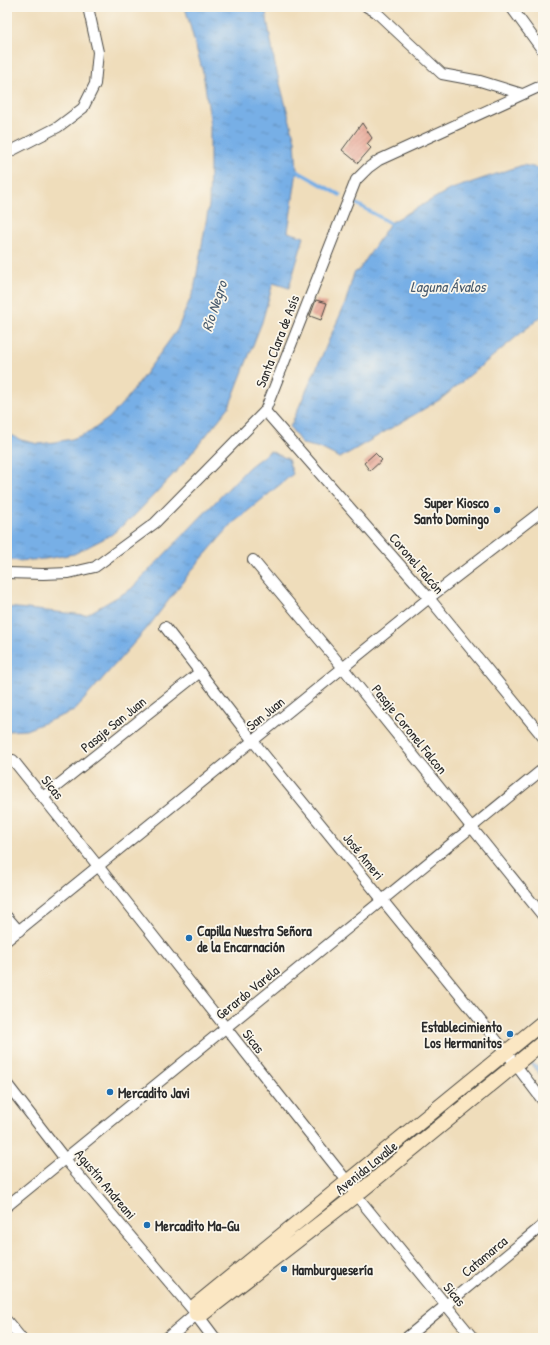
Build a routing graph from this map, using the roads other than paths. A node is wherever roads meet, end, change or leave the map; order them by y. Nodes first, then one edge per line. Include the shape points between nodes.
1 (88, 7) edge
2 (367, 7) edge
3 (511, 7) edge
4 (543, 50) edge
5 (543, 85) edge
6 (522, 94) junction
7 (7, 153) edge
8 (265, 411) junction
9 (543, 510) edge
10 (253, 560) dead end
11 (7, 573) edge
12 (429, 598) junction
13 (165, 628) dead end
14 (344, 669) junction
15 (200, 672) junction
16 (543, 737) edge
17 (253, 741) junction
18 (13, 760) dead end
19 (543, 769) edge
20 (43, 797) junction
21 (472, 828) junction
22 (98, 866) junction
23 (382, 900) junction
24 (543, 916) edge
25 (7, 917) edge
26 (19, 931) junction
27 (7, 940) edge
28 (543, 1022) edge
29 (226, 1027) junction
30 (543, 1042) edge
31 (506, 1052) junction
32 (515, 1065) junction
33 (7, 1084) edge
34 (543, 1101) edge
35 (65, 1159) junction
36 (347, 1181) junction
37 (356, 1195) junction
38 (7, 1206) edge
39 (543, 1225) edge
40 (447, 1306) junction
41 (196, 1314) junction
42 (7, 1321) edge
43 (21, 1338) edge
44 (168, 1338) edge
45 (214, 1338) edge
46 (406, 1338) edge
47 (473, 1338) edge

1 - 7 street via 98,52 95,84 83,108 58,127
2 - 6 street via 376,12 442,74 480,81
3 - 4 street
5 - 6 street, Santa Clara de Asís
6 - 8 street, Santa Clara de Asís via 379,160 356,180
8 - 11 street, Santa Clara de Asís via 155,523 95,567 69,573
8 - 12 street, Coronel Falcón
9 - 12 street, San Juan
10 - 14 street, Pasaje Coronel Falcon
12 - 14 street, San Juan
12 - 16 street, Coronel Falcón
13 - 15 street, José Ameri
14 - 17 street, San Juan
14 - 21 street, Pasaje Coronel Falcon
15 - 17 street, José Ameri
15 - 20 street, Pasaje San Juan
17 - 22 street, San Juan
17 - 23 street, José Ameri
18 - 20 street, Sicas
19 - 21 street, Gerardo Varela
20 - 22 street, Sicas
21 - 23 street, Gerardo Varela
21 - 24 street, Pasaje Coronel Falcon
22 - 26 street, San Juan
22 - 29 street, Sicas
23 - 29 street, Gerardo Varela
23 - 31 street, José Ameri
25 - 26 street
26 - 27 street, San Juan
28 - 31 main road, Avenida Lavalle
29 - 35 street, Gerardo Varela
29 - 36 street, Sicas
30 - 32 main road, Avenida Lavalle
31 - 32 street, José Ameri
31 - 36 main road, Avenida Lavalle
32 - 34 street, José Ameri
32 - 37 main road, Avenida Lavalle
33 - 35 street, Agustín Andreani
35 - 38 street, Gerardo Varela
35 - 41 street, Agustín Andreani
36 - 37 street, Sicas
36 - 41 main road, Avenida Lavalle via 196,1305
37 - 40 street, Sicas
37 - 41 main road, Avenida Lavalle via 204,1313
39 - 40 street, Catamarca
40 - 46 street, Catamarca
40 - 47 street, Sicas
41 - 44 street, Avenida Lavalle
41 - 45 street, Agustín Andreani
42 - 43 street

